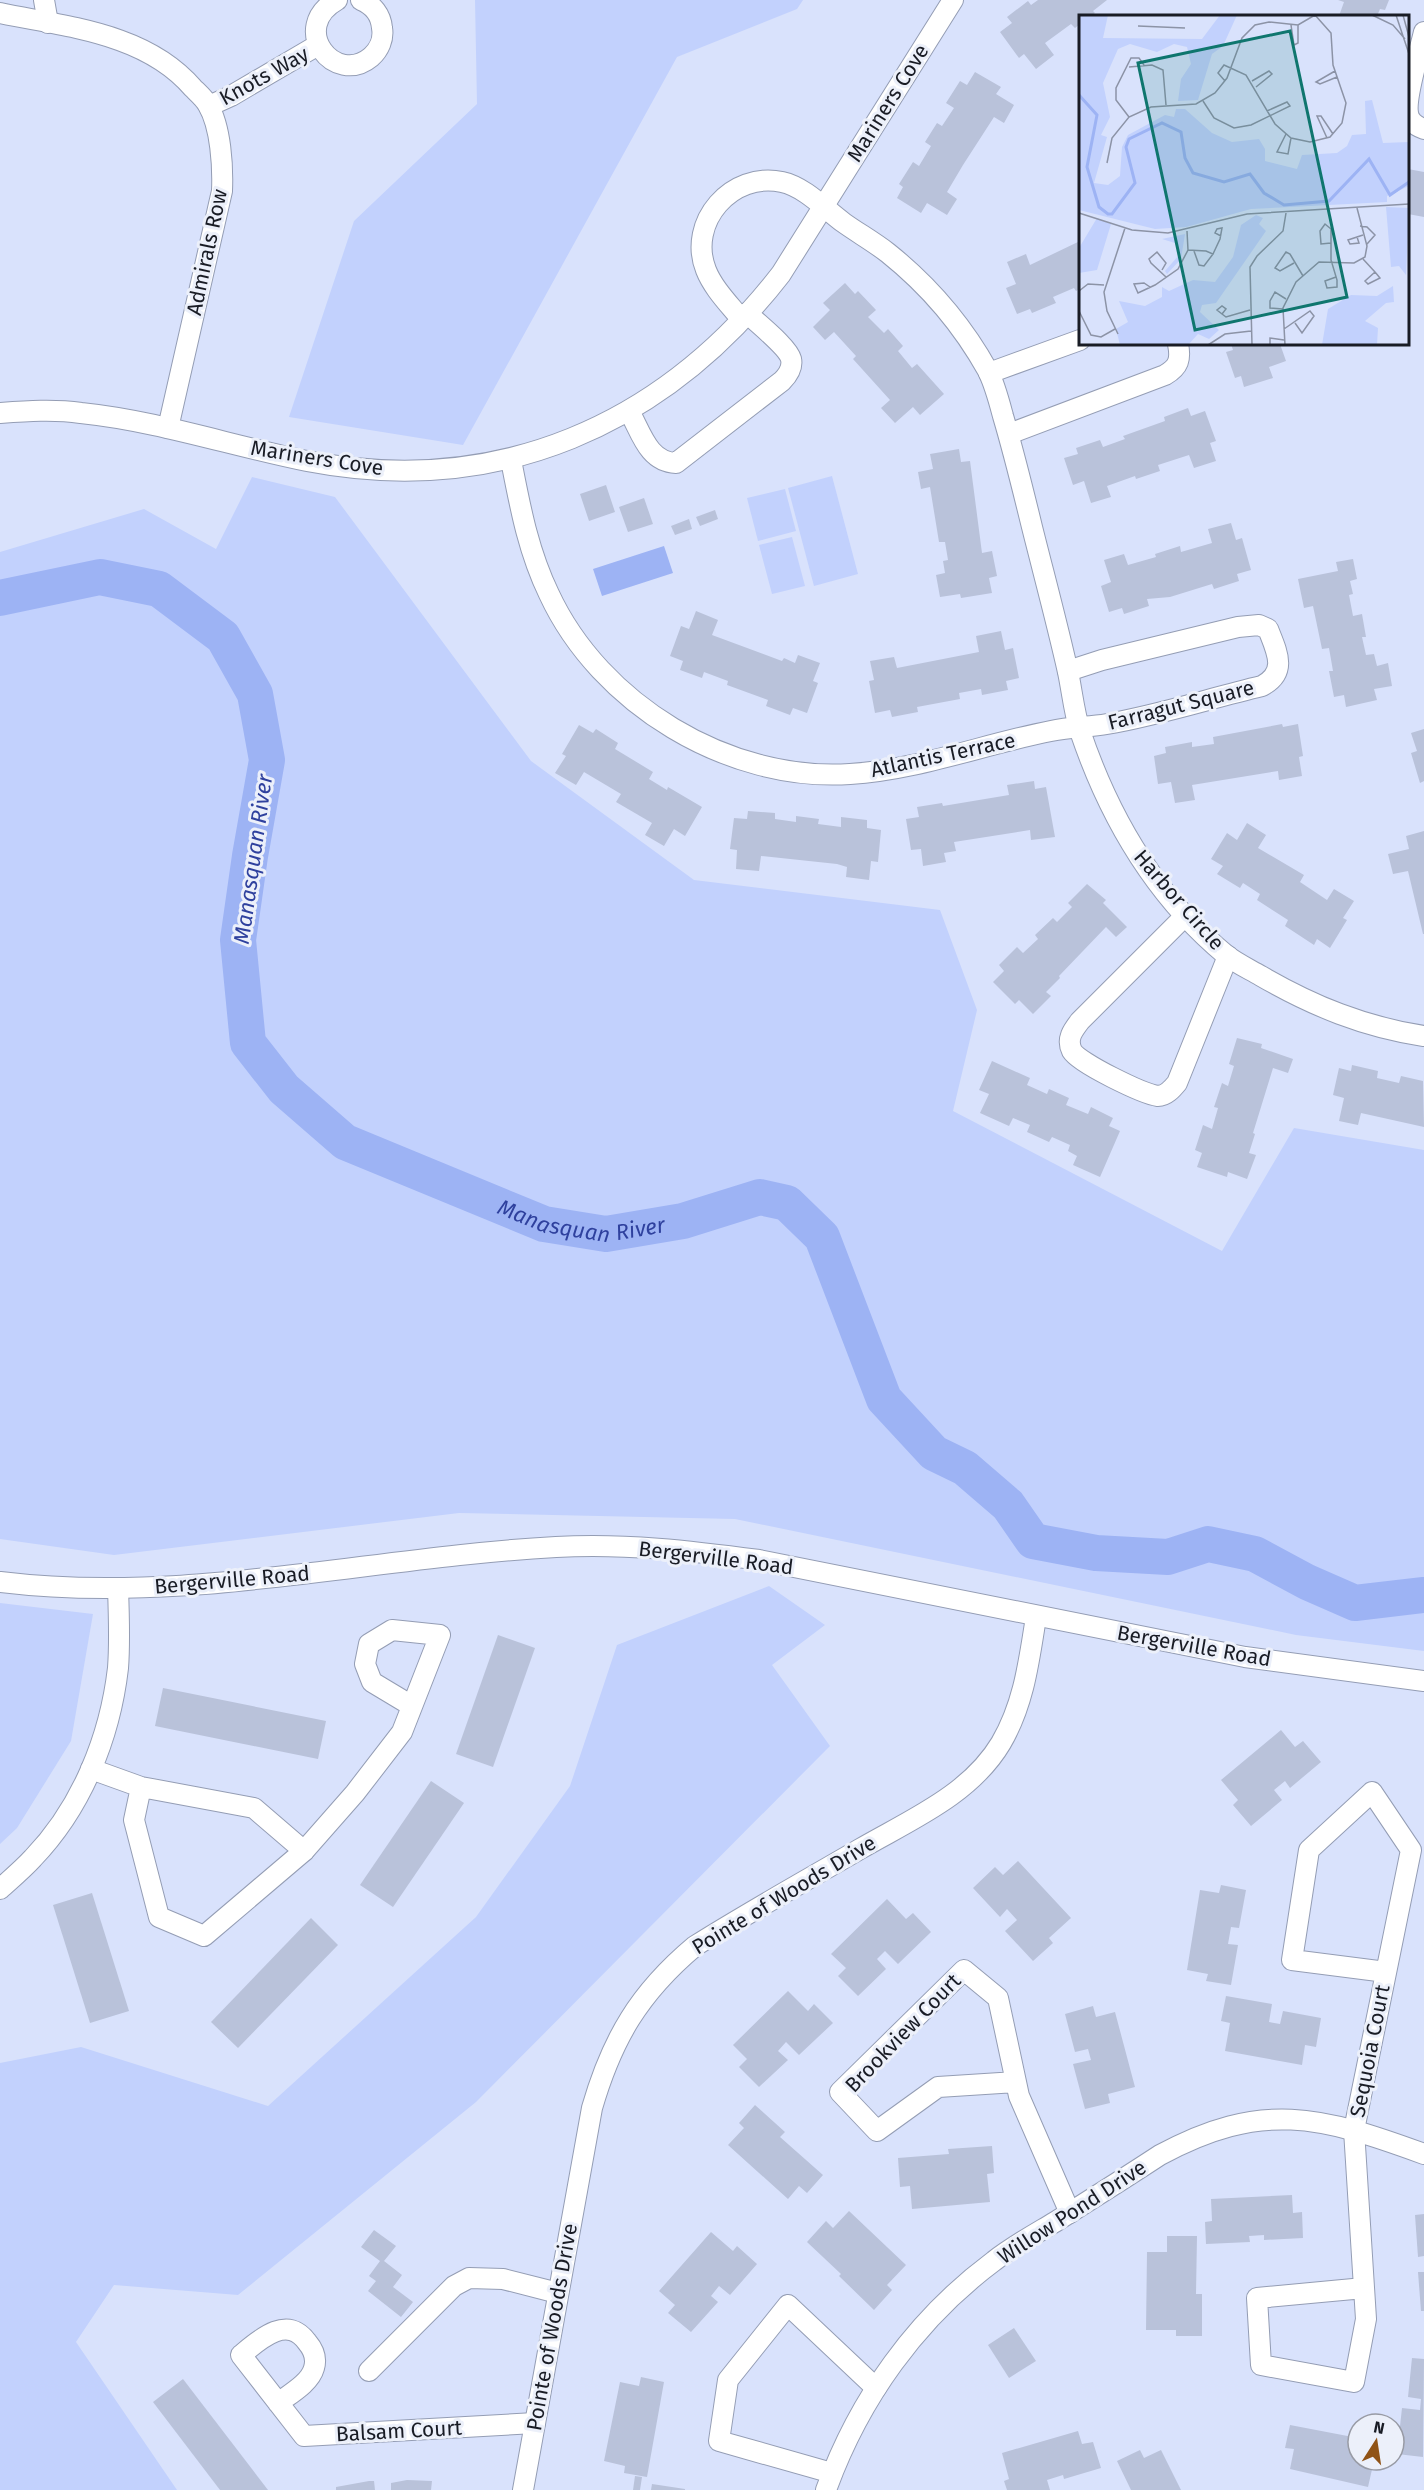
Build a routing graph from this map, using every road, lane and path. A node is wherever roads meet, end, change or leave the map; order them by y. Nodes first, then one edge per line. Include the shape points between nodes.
1 (44, 0) edge
2 (337, 0) edge
3 (361, 0) edge
4 (953, 0) edge
5 (0, 13) edge
6 (48, 23) junction
7 (1424, 32) edge
8 (318, 45) junction
9 (1409, 104) edge
10 (209, 106) junction
11 (1409, 115) edge
12 (1424, 129) edge
13 (823, 206) junction
14 (744, 316) junction
15 (1079, 340) edge
16 (1178, 345) edge
17 (989, 373) junction
18 (629, 411) junction
19 (0, 413) edge
20 (168, 428) junction
21 (1009, 434) junction
22 (511, 459) junction
23 (1068, 671) junction
24 (1079, 727) junction
25 (1186, 915) junction
26 (1228, 956) junction
27 (1424, 1036) edge
28 (0, 1582) edge
29 (118, 1589) junction
30 (1036, 1617) junction
31 (1424, 1681) edge
32 (412, 1706) dead end
33 (91, 1769) junction
34 (141, 1787) junction
35 (304, 1851) junction
36 (0, 1889) edge
37 (1386, 1972) junction
38 (1016, 2082) junction
39 (1354, 2130) junction
40 (1424, 2154) edge
41 (1070, 2213) junction
42 (1364, 2288) junction
43 (558, 2293) junction
44 (369, 2372) dead end
45 (876, 2388) junction
46 (278, 2403) dead end
47 (535, 2423) junction
48 (829, 2481) edge
49 (523, 2490) edge

1 - 6 street
2 - 8 street, Knots Way via 320,14 316,24
3 - 8 street, Knots Way via 376,10 381,21 381,43 375,52 367,60 345,64 324,55
4 - 13 street, Mariners Cove
5 - 6 street, Admirals Row
6 - 10 street, Admirals Row via 137,45 182,74
7 - 9 street
8 - 10 street, Knots Way
10 - 20 street, Admirals Row via 220,145 222,191
11 - 12 street via 1413,125
13 - 14 street, Mariners Cove via 781,274
13 - 14 street via 796,187 768,180 751,182 718,202 706,221 702,253 716,287
13 - 17 street via 926,286
14 - 18 street, Mariners Cove via 707,355
14 - 18 street via 787,352 790,372 782,381 676,463 664,462 651,453
15 - 17 street
16 - 21 street via 1180,358 1176,368 1165,375
17 - 21 street
18 - 22 street, Mariners Cove via 550,447
19 - 20 street, Mariners Cove via 79,412
20 - 22 street, Mariners Cove via 308,461 362,469 442,469
21 - 23 street, Harbor Circle
22 - 24 street, Atlantis Terrace via 535,564 571,634 628,696 662,722 700,743 776,768 849,774 894,769
23 - 24 street, Harbor Circle
23 - 24 street, Farragut Square via 1238,627 1259,625 1268,629 1277,651 1278,672 1274,680 1262,686 1107,724
24 - 25 street, Harbor Circle via 1121,830
25 - 26 street, Harbor Circle
25 - 26 street via 1080,1021 1070,1037 1075,1054 1141,1090 1166,1094 1177,1083
26 - 27 street, Harbor Circle via 1300,999 1390,1031
28 - 29 street, Bergerville Road
29 - 30 street, Bergerville Road via 256,1579 492,1552 618,1546 759,1560
29 - 33 street via 119,1637 112,1703
30 - 31 street, Bergerville Road via 1245,1657
30 - 43 street, Pointe of Woods Drive via 1017,1711 1000,1745 975,1776 937,1805 695,1946 671,1966 634,2009 602,2071 592,2108
32 - 35 street via 402,1732
33 - 34 street
33 - 36 street via 55,1832
34 - 35 street via 254,1808
34 - 35 street via 134,1820 159,1917 204,1936
37 - 37 street, Sequoia Court via 1411,1850 1372,1792 1310,1850 1292,1960
37 - 39 street, Sequoia Court
38 - 38 street, Brookview Court via 998,1998 964,1970 840,2092 877,2131 938,2087
38 - 41 street, Brookview Court via 1018,2096
39 - 40 street, Willow Pond Drive
39 - 41 street, Willow Pond Drive via 1307,2120 1268,2119 1213,2131 1186,2141
39 - 42 street, Sequoia Court
41 - 45 street, Willow Pond Drive via 995,2260 956,2292 916,2333
42 - 42 street, Sequoia Court via 1366,2319 1354,2382 1261,2365 1257,2298
43 - 44 street via 503,2280 468,2278 454,2286
43 - 47 street, Pointe of Woods Drive
45 - 48 street, Willow Pond Drive
45 - 48 street via 788,2305 728,2380 719,2441
46 - 47 street, Balsam Court via 304,2436
47 - 49 street, Pointe of Woods Drive

